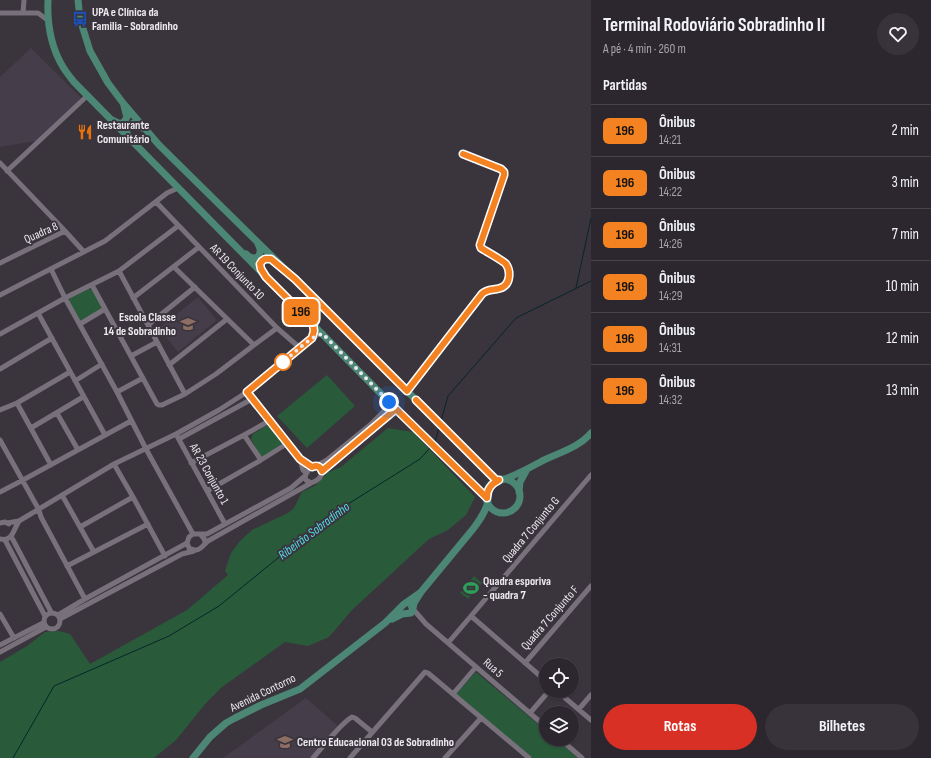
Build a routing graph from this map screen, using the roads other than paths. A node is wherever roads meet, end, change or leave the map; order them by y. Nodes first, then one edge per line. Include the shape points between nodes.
1 (24, 0) edge
2 (78, 0) edge
3 (48, 3) edge
4 (0, 13) edge
5 (23, 13) junction
6 (38, 14) junction
7 (49, 21) junction
8 (87, 96) junction
9 (123, 103) junction
10 (110, 119) junction
11 (130, 139) junction
12 (159, 145) junction
13 (463, 154) dead end
14 (0, 163) edge
15 (7, 171) junction
16 (169, 179) junction
17 (178, 188) junction
18 (167, 192) junction
19 (156, 202) junction
20 (178, 226) junction
21 (65, 231) junction
22 (226, 237) junction
23 (258, 243) junction
24 (199, 247) junction
25 (84, 252) junction
26 (0, 263) edge
27 (174, 267) junction
28 (51, 269) junction
29 (119, 271) junction
30 (266, 277) junction
31 (295, 279) junction
32 (92, 286) junction
33 (195, 287) junction
34 (1, 294) edge
35 (65, 298) junction
36 (133, 298) junction
37 (105, 310) junction
38 (38, 313) junction
39 (227, 319) junction
40 (80, 324) junction
41 (313, 324) junction
42 (148, 325) junction
43 (277, 328) junction
44 (0, 334) edge
45 (323, 334) junction
46 (52, 338) junction
47 (312, 338) junction
48 (157, 342) junction
49 (254, 345) junction
50 (300, 348) junction
51 (131, 356) junction
52 (102, 364) junction
53 (169, 365) junction
54 (0, 369) edge
55 (70, 372) junction
56 (143, 378) junction
57 (75, 381) junction
58 (407, 391) junction
59 (117, 392) junction
60 (247, 392) junction
61 (184, 394) junction
62 (84, 397) junction
63 (252, 399) junction
64 (389, 402) junction
65 (17, 403) junction
66 (396, 409) junction
67 (0, 410) edge
68 (57, 413) junction
69 (131, 421) junction
70 (269, 421) junction
71 (31, 428) junction
72 (591, 433) edge
73 (176, 434) junction
74 (244, 435) junction
75 (105, 436) junction
76 (179, 439) junction
77 (0, 440) edge
78 (288, 443) junction
79 (146, 449) junction
80 (78, 450) junction
81 (300, 459) junction
82 (261, 460) junction
83 (191, 463) junction
84 (114, 464) junction
85 (51, 465) junction
86 (314, 466) junction
87 (528, 469) junction
88 (322, 471) junction
89 (305, 475) junction
90 (591, 475) edge
91 (23, 480) junction
92 (500, 480) junction
93 (311, 483) junction
94 (206, 491) junction
95 (0, 492) edge
96 (519, 492) junction
97 (62, 495) junction
98 (133, 497) junction
99 (487, 500) junction
100 (39, 510) junction
101 (500, 513) junction
102 (3, 521) edge
103 (19, 521) junction
104 (148, 524) junction
105 (225, 524) junction
106 (80, 527) junction
107 (473, 529) junction
108 (12, 534) junction
109 (193, 534) junction
110 (200, 534) junction
111 (2, 539) edge
112 (187, 543) junction
113 (205, 544) junction
114 (194, 551) junction
115 (94, 552) junction
116 (165, 556) junction
117 (67, 566) junction
118 (591, 586) edge
119 (420, 592) junction
120 (85, 599) junction
121 (404, 605) junction
122 (410, 611) junction
123 (51, 612) junction
124 (0, 614) edge
125 (45, 616) junction
126 (471, 616) junction
127 (59, 617) junction
128 (385, 623) junction
129 (45, 625) junction
130 (14, 638) junction
131 (448, 643) junction
132 (0, 645) edge
133 (0, 652) edge
134 (525, 663) junction
135 (476, 667) junction
136 (539, 675) edge
137 (453, 694) junction
138 (591, 695) edge
139 (543, 698) edge
140 (566, 698) edge
141 (576, 706) edge
142 (579, 709) joint
143 (530, 713) junction
144 (481, 718) junction
145 (591, 720) edge
146 (539, 721) edge
147 (372, 732) junction
148 (568, 746) edge
149 (193, 758) edge
150 (313, 758) edge
151 (350, 758) edge
152 (445, 758) edge
153 (529, 758) edge
154 (582, 758) edge

1 - 5 street
2 - 9 main road via 80,19 90,51
3 - 6 street
3 - 7 main road
4 - 5 street
5 - 6 street
6 - 7 street
7 - 8 main road via 57,56 63,68
8 - 10 main road
8 - 15 street
9 - 10 main road via 126,111 124,122 120,124
9 - 12 main road
10 - 11 main road
11 - 12 main road via 126,131 129,125 134,123
11 - 16 main road
12 - 23 main road
13 - 58 street via 504,172 480,245 506,264 508,280 505,286 487,290 482,294
14 - 15 street
15 - 21 street
16 - 17 main road
16 - 18 street
17 - 18 street
17 - 22 main road
18 - 19 street
19 - 20 street, AR 19 Conjunto 10
19 - 25 street via 105,242
20 - 24 street, AR 19 Conjunto 10
20 - 29 street
21 - 25 street, Quadra 8
21 - 26 street, Quadra 8
22 - 23 main road via 253,258 260,254
22 - 30 main road
23 - 31 main road
24 - 27 street
24 - 43 street, AR 19 Conjunto 10
25 - 28 street
27 - 33 street
27 - 36 street
28 - 34 street
28 - 35 street
29 - 32 street
29 - 36 street
30 - 31 main road via 260,264 265,259 271,259
30 - 41 main road
31 - 58 main road
32 - 35 street
32 - 37 street
33 - 39 street
33 - 42 street
35 - 38 street
35 - 40 street
36 - 42 street
37 - 40 street
37 - 51 street
38 - 44 street
38 - 46 street
39 - 49 street
39 - 53 street
40 - 52 street
41 - 45 main road
41 - 47 street
42 - 48 street
43 - 49 street
43 - 50 street, AR 19 Conjunto 10
45 - 47 street
45 - 64 main road
46 - 54 street
46 - 55 street
47 - 50 street
48 - 51 street
48 - 53 street
49 - 61 street
50 - 60 street
51 - 56 street
52 - 57 street
52 - 59 street
53 - 61 street
55 - 57 street
55 - 65 street
56 - 59 street
56 - 61 street via 159,405
57 - 62 street
58 - 92 main road via 496,480
59 - 69 street
60 - 63 street
60 - 73 street
62 - 68 street
62 - 75 street
63 - 70 street
63 - 76 street
64 - 66 main road
64 - 86 street via 387,408 370,425 327,460
65 - 67 street
65 - 71 street
66 - 88 street
66 - 99 main road
68 - 71 street
68 - 80 street
69 - 75 street
69 - 79 street
70 - 74 street
70 - 78 street
71 - 85 street
72 - 87 main road via 569,450
73 - 76 street, AR 23 Conjunto 1
73 - 79 street
74 - 82 street
74 - 83 street
75 - 80 street
76 - 83 street, AR 23 Conjunto 1
77 - 91 street
78 - 81 street
78 - 82 street
79 - 84 street
79 - 109 street
80 - 85 street
81 - 86 street
81 - 89 street
82 - 94 street
83 - 94 street, AR 23 Conjunto 1
84 - 97 street
84 - 98 street
85 - 91 street
86 - 88 street via 320,467
86 - 89 street
87 - 92 main road
87 - 96 main road via 520,482
88 - 93 street via 320,478
89 - 93 street via 306,480
89 - 105 street via 290,488
90 - 126 street, Quadra 7 Conjunto G
91 - 95 street
91 - 100 street
92 - 96 main road via 513,483
92 - 99 main road via 491,485
93 - 113 street
94 - 105 street, AR 23 Conjunto 1
96 - 101 main road via 520,498 516,508
97 - 100 street
97 - 106 street
98 - 104 street
98 - 106 street
99 - 101 main road via 490,507
99 - 107 main road, Avenida Contorno via 484,513
100 - 103 street
100 - 117 street
101 - 107 main road, Avenida Contorno via 487,517
102 - 103 street
102 - 108 street via 12,528
103 - 108 street
104 - 115 street
104 - 116 street
105 - 110 street via 207,534
106 - 115 street
107 - 119 main road, Avenida Contorno
108 - 111 street via 8,539
108 - 123 street
109 - 110 street
109 - 112 street
110 - 113 street via 206,541
111 - 125 street
112 - 114 street
112 - 116 street
113 - 114 street
114 - 127 street via 182,554
115 - 117 street
116 - 120 street
117 - 120 street
118 - 134 street, Quadra 7 Conjunto F
119 - 121 main road, Avenida Contorno
119 - 122 main road, Avenida Contorno
120 - 127 street
121 - 122 main road via 403,612
121 - 128 main road, Avenida Contorno
122 - 128 main road, Avenida Contorno
122 - 131 street, Rua 5
123 - 125 street
123 - 127 street
124 - 130 street
125 - 129 street
126 - 131 street, Quadra 7 Conjunto G
126 - 134 street
127 - 129 street via 60,624 56,628 51,629
128 - 149 main road, Avenida Contorno via 300,689 226,723 210,737
129 - 130 street
129 - 133 street
130 - 132 street
131 - 135 street, Rua 5
134 - 136 street
135 - 137 street
135 - 143 street, Rua 5
137 - 144 street
137 - 147 street via 425,672
138 - 142 street
139 - 143 street
140 - 141 street
142 - 145 street
143 - 146 street, Rua 5
144 - 152 street
144 - 153 street
147 - 150 street via 352,717
147 - 151 street
148 - 154 street

